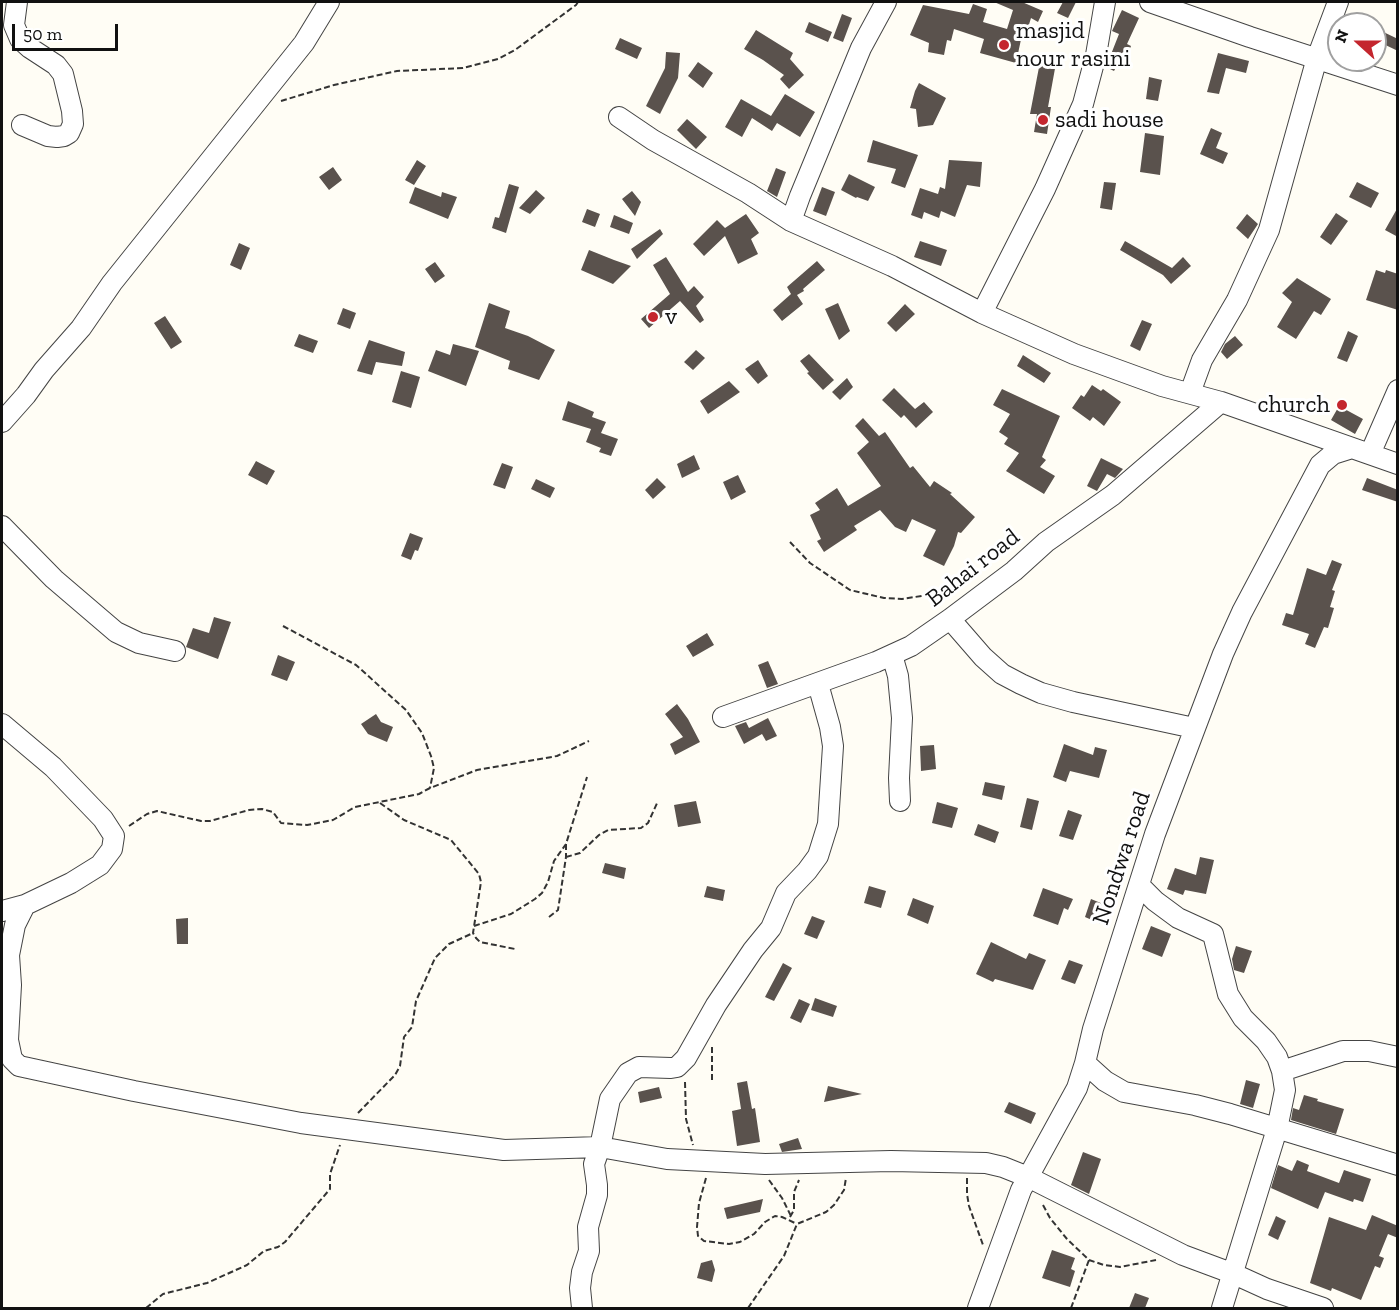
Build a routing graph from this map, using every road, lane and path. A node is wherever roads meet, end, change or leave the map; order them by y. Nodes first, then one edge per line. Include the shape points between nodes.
1 (17, 2) edge
2 (329, 2) edge
3 (578, 2) edge
4 (886, 2) edge
5 (1105, 2) edge
6 (1150, 2) edge
7 (1338, 2) edge
8 (1317, 58) junction
9 (1398, 86) edge
10 (251, 109) junction
11 (619, 117) dead end
12 (22, 125) dead end
13 (791, 221) junction
14 (982, 313) junction
15 (1398, 390) edge
16 (1190, 393) junction
17 (1221, 402) junction
18 (2, 422) edge
19 (1361, 451) junction
20 (1398, 464) edge
21 (2, 526) edge
22 (790, 542) dead end
23 (963, 590) dead end
24 (950, 620) junction
25 (283, 626) dead end
26 (176, 651) dead end
27 (891, 656) junction
28 (818, 684) junction
29 (723, 717) dead end
30 (2, 724) edge
31 (1194, 728) junction
32 (589, 741) dead end
33 (587, 777) dead end
34 (430, 788) junction
35 (658, 801) dead end
36 (900, 801) dead end
37 (381, 802) junction
38 (114, 836) junction
39 (566, 844) junction
40 (566, 857) junction
41 (1139, 885) junction
42 (25, 904) junction
43 (2, 911) edge
44 (549, 917) dead end
45 (474, 926) junction
46 (473, 933) junction
47 (515, 949) dead end
48 (1398, 1057) edge
49 (686, 1058) junction
50 (1085, 1063) junction
51 (1282, 1071) junction
52 (349, 1129) junction
53 (1277, 1129) junction
54 (600, 1147) junction
55 (700, 1162) junction
56 (969, 1162) junction
57 (765, 1164) junction
58 (798, 1164) junction
59 (846, 1164) junction
60 (1398, 1166) edge
61 (1033, 1179) junction
62 (790, 1218) junction
63 (797, 1224) junction
64 (1183, 1255) junction
65 (1089, 1260) junction
66 (992, 1270) junction
67 (1232, 1280) junction
68 (146, 1308) edge
69 (582, 1308) edge
70 (748, 1308) edge
71 (978, 1308) edge
72 (1071, 1308) edge
73 (1222, 1308) edge
74 (1233, 1308) edge
75 (1323, 1308) edge

1 - 12 street via 14,25 20,39 63,74 73,124 64,136 48,136
2 - 10 street via 304,43
3 - 10 path via 498,59 463,68 397,71
4 - 13 street via 861,48
5 - 14 street via 1083,104
6 - 8 street
7 - 8 street
8 - 9 street
8 - 16 street via 1269,230 1237,300 1202,360
10 - 18 street via 112,283 81,328
11 - 13 street
13 - 14 street via 892,266
14 - 16 street via 1074,354
15 - 19 street
16 - 17 street
17 - 19 street
17 - 24 street, Bahai road via 1113,495
19 - 20 street
19 - 31 street, Nondwa road via 1333,454 1320,465 1242,612
21 - 26 street via 54,579 116,632 139,643
22 - 23 path via 810,563 850,590 902,598
24 - 27 street, Bahai road
24 - 31 street via 1002,674 1041,693
25 - 34 path via 356,664 406,710 422,733 431,756 434,768
27 - 28 street, Bahai road
27 - 36 street via 898,676 902,718
28 - 29 street, Bahai road
28 - 49 street via 833,746 825,838 818,856 786,893 771,928 716,1005
30 - 38 street via 53,767 103,819
31 - 41 street, Nondwa road
32 - 34 path via 557,756 477,770
33 - 39 path
34 - 37 path
35 - 40 path via 648,823 641,828 608,830 580,853
37 - 38 path via 355,807 333,820 306,825 281,823 273,812 262,809 201,821 157,811
37 - 45 path via 404,820 451,840 478,874 481,882
38 - 42 street via 112,849 100,865
39 - 40 path
39 - 45 path via 554,861 542,893 511,914
40 - 44 path via 558,910
41 - 50 street, Nondwa road
41 - 51 street via 1178,918 1213,934 1228,994 1243,1018 1266,1041
42 - 43 street
42 - 52 street via 15,925 9,955 8,1040 16,1064 177,1100
45 - 46 path
46 - 47 path via 480,942
46 - 52 path via 449,944 435,958 417,1001 412,1027 404,1037 395,1075 364,1106
48 - 51 street via 1343,1051
49 - 54 street via 671,1068 639,1067 628,1073 610,1099
49 - 55 path via 686,1119
50 - 53 street via 1124,1092 1195,1105
50 - 61 street, Nondwa road
51 - 53 street via 1285,1090
52 - 54 street via 504,1149
52 - 68 path via 330,1174 330,1189 285,1242 264,1251 247,1266 207,1283 163,1294
53 - 60 street
53 - 67 street
54 - 55 street
54 - 69 street via 594,1164 597,1195 588,1227 589,1251 580,1288
55 - 57 street
55 - 62 path via 706,1179 699,1203 697,1227 701,1239 740,1242 770,1217
56 - 59 street
56 - 61 street via 1003,1167
56 - 66 path via 968,1200
57 - 58 street
57 - 62 path via 768,1178
58 - 59 street
58 - 62 path via 799,1179
59 - 63 path via 840,1199 826,1212
61 - 64 street
61 - 65 path via 1050,1218
61 - 66 street, Nondwa road via 1008,1223
62 - 63 path
63 - 70 path via 784,1256
64 - 65 path via 1120,1267
64 - 67 street
65 - 72 path
66 - 71 street, Nondwa road
67 - 73 street
67 - 74 street
67 - 75 street

